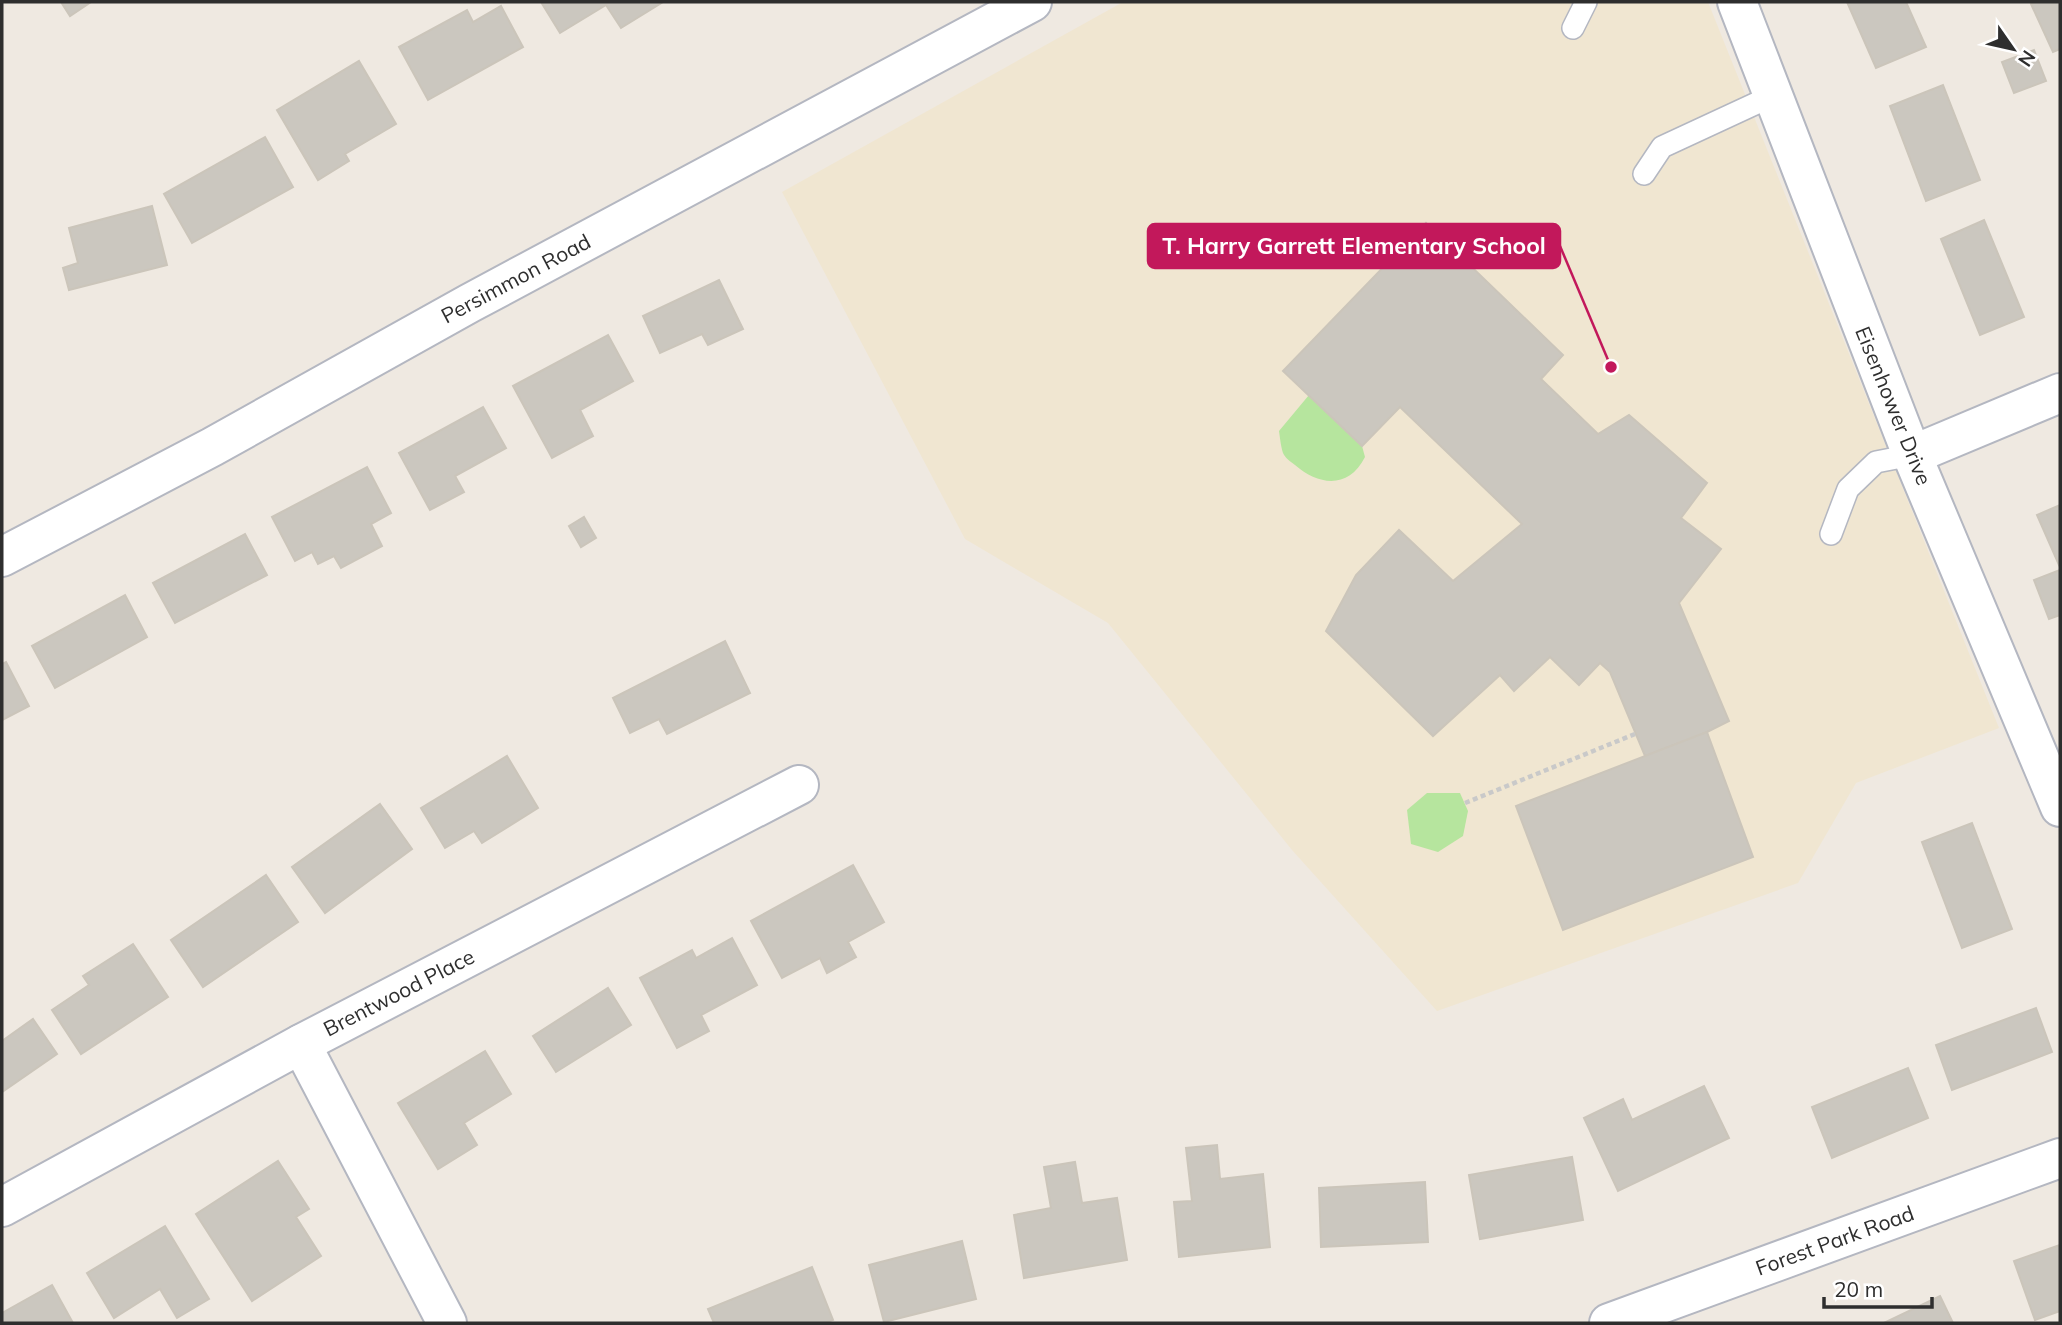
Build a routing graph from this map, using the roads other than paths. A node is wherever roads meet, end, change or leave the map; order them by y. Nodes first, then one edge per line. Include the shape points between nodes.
1 (1032, 2) edge
2 (1586, 2) edge
3 (1737, 2) edge
4 (1573, 28) dead end
5 (1772, 96) junction
6 (1644, 174) dead end
7 (2060, 393) edge
8 (1912, 455) junction
9 (1830, 534) dead end
10 (2, 557) edge
11 (799, 785) dead end
12 (2060, 807) edge
13 (301, 1044) junction
14 (2060, 1158) edge
15 (2, 1207) edge
16 (447, 1323) edge
17 (1609, 1323) edge

1 - 10 street, Persimmon Road
2 - 4 lane
3 - 5 street, Eisenhower Drive
5 - 6 lane via 1662,147
5 - 8 street, Eisenhower Drive
7 - 8 street
8 - 9 lane via 1877,462 1847,489
8 - 12 street, Eisenhower Drive
11 - 13 street, Brentwood Place
13 - 15 street, Brentwood Place
13 - 16 street
14 - 17 street, Forest Park Road

